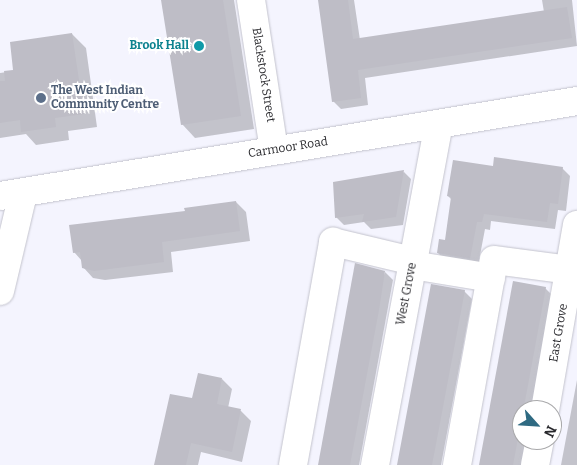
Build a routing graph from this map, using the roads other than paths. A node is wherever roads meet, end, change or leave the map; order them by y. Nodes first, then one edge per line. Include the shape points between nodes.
1 (251, 0) edge
2 (577, 101) edge
3 (438, 124) junction
4 (274, 150) junction
5 (11, 195) edge
6 (577, 225) edge
7 (413, 263) junction
8 (570, 270) junction
9 (491, 278) junction
10 (0, 291) edge
11 (571, 307) edge
12 (548, 400) edge
13 (538, 450) edge
14 (292, 465) edge
15 (375, 465) edge
16 (457, 465) edge
17 (535, 465) edge

1 - 4 street, Blackstock Street
2 - 3 street, Carmoor Road
3 - 4 street, Carmoor Road
3 - 7 street, West Grove
4 - 5 street, Carmoor Road
5 - 10 street
6 - 8 street, East Grove
7 - 9 street
7 - 14 street via 333,242
7 - 15 street, West Grove
8 - 9 street via 494,260
8 - 11 street, East Grove
9 - 16 street
11 - 12 street, East Grove
13 - 17 street

